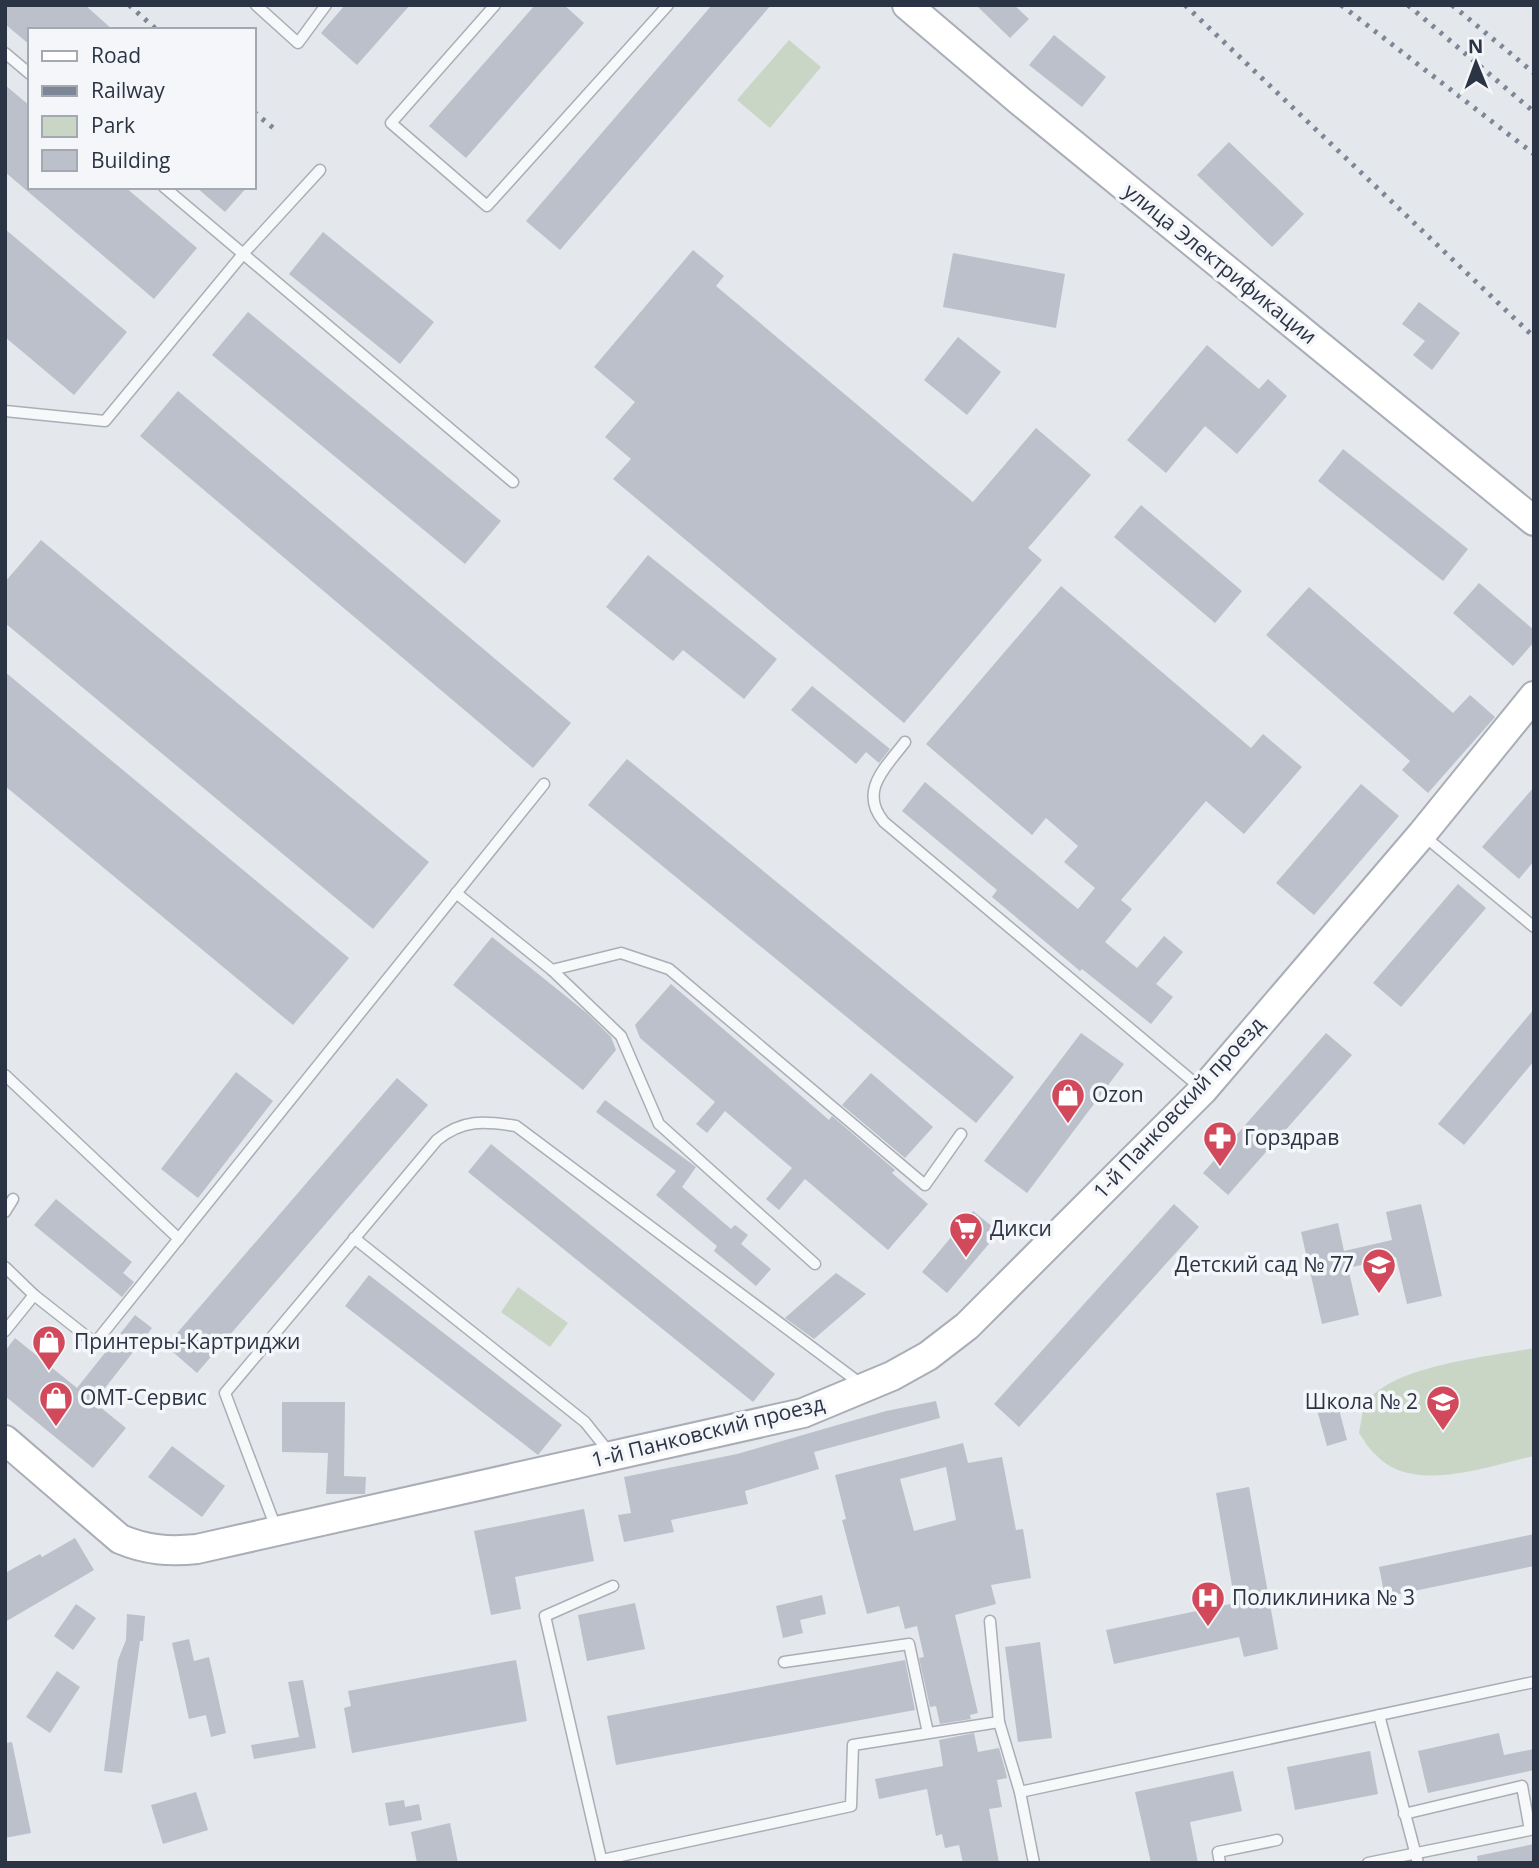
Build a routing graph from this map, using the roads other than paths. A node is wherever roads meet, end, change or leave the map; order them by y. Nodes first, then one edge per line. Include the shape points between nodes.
1 (256, 5) edge
2 (326, 5) edge
3 (495, 5) edge
4 (668, 5) edge
5 (908, 5) edge
6 (5, 53) edge
7 (28, 72) edge
8 (320, 170) dead end
9 (166, 189) edge
10 (243, 254) junction
11 (5, 411) edge
12 (513, 482) dead end
13 (1534, 521) edge
14 (1534, 696) edge
15 (905, 742) dead end
16 (544, 784) dead end
17 (1422, 834) junction
18 (456, 893) junction
19 (1534, 927) edge
20 (552, 970) junction
21 (5, 1075) edge
22 (1203, 1090) junction
23 (961, 1134) dead end
24 (13, 1199) dead end
25 (5, 1212) edge
26 (354, 1238) junction
27 (179, 1239) junction
28 (815, 1264) dead end
29 (5, 1267) edge
30 (34, 1295) junction
31 (5, 1331) edge
32 (858, 1391) junction
33 (5, 1441) edge
34 (608, 1457) junction
35 (278, 1531) junction
36 (613, 1586) dead end
37 (990, 1621) dead end
38 (784, 1662) dead end
39 (1534, 1682) edge
40 (1379, 1715) junction
41 (999, 1722) junction
42 (928, 1733) junction
43 (1020, 1793) junction
44 (1404, 1814) junction
45 (1277, 1840) dead end
46 (1417, 1858) edge
47 (602, 1861) edge
48 (1034, 1863) edge
49 (1220, 1863) edge
50 (1368, 1863) edge

1 - 2 lane via 299,43
3 - 4 lane via 391,123 486,206
5 - 13 street, улица Электрификации
6 - 7 lane
8 - 10 lane
9 - 10 lane
10 - 11 lane via 105,421
10 - 12 lane
14 - 17 street, 1-й Панковский проезд
15 - 22 lane via 877,778 873,803 877,814
16 - 18 lane
17 - 19 lane
17 - 22 street, 1-й Панковский проезд
18 - 20 lane
18 - 27 lane
20 - 23 lane via 621,953 668,968 925,1185
20 - 28 lane via 621,1036 659,1124
21 - 27 lane
22 - 32 street, 1-й Панковский проезд via 967,1326 928,1356
24 - 25 lane
26 - 32 lane via 449,1130 465,1123 516,1126 853,1378
26 - 34 lane via 585,1422
26 - 35 lane via 225,1393
27 - 30 lane via 95,1343
29 - 30 lane
30 - 31 lane
32 - 34 street, 1-й Панковский проезд via 803,1413
33 - 35 street, 1-й Панковский проезд via 120,1539 140,1547 170,1552 197,1549
34 - 35 street, 1-й Панковский проезд
36 - 47 lane via 545,1616
37 - 41 lane
38 - 42 lane via 909,1644
39 - 40 lane
40 - 43 lane
40 - 44 lane
41 - 42 lane
41 - 43 lane
42 - 47 lane via 853,1745 850,1806
43 - 48 lane
44 - 46 lane
44 - 46 lane via 1522,1786 1530,1830
45 - 49 lane via 1218,1852
46 - 50 lane

